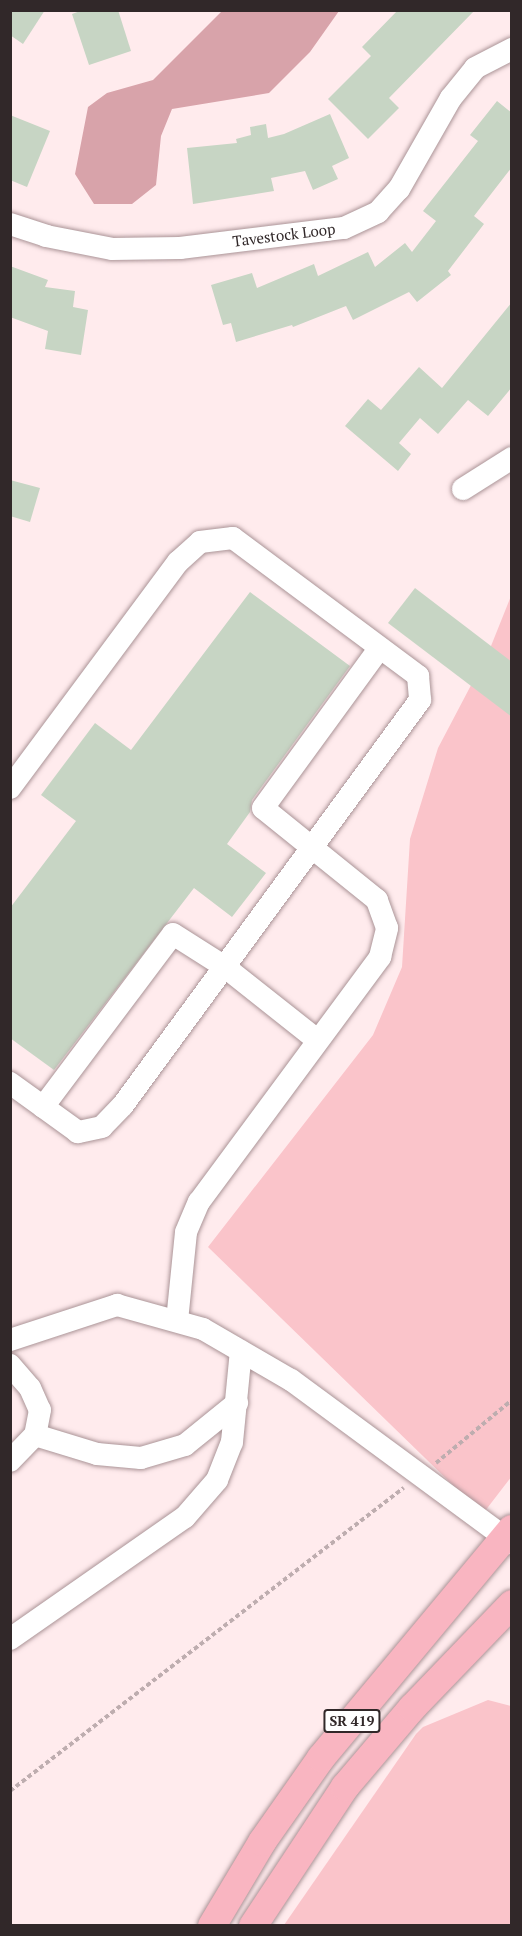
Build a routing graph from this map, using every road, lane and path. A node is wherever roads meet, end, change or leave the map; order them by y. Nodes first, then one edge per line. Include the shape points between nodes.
1 (512, 49) edge
2 (10, 224) edge
3 (512, 458) edge
4 (463, 489) dead end
5 (379, 649) junction
6 (10, 788) edge
7 (314, 847) junction
8 (225, 968) junction
9 (317, 1040) junction
10 (10, 1083) edge
11 (43, 1107) junction
12 (177, 1322) junction
13 (10, 1340) edge
14 (241, 1351) junction
15 (10, 1365) edge
16 (512, 1400) edge
17 (237, 1403) junction
18 (35, 1435) junction
19 (10, 1461) edge
20 (435, 1463) dead end
21 (406, 1487) dead end
22 (509, 1537) edge
23 (512, 1604) edge
24 (10, 1639) edge
25 (10, 1791) edge
26 (212, 1926) edge
27 (253, 1926) edge

1 - 2 street, Tavestock Loop via 476,68 451,98 399,189 378,212 344,228 180,248 112,249 46,236
3 - 4 street
5 - 6 street via 233,538 200,542 178,562
5 - 7 street via 418,676 420,700
5 - 7 street via 263,808
7 - 8 street
7 - 9 street via 377,900 387,928 380,957
8 - 9 street
8 - 11 street via 102,1127 78,1132
8 - 11 street via 173,934
9 - 12 street via 199,1202 186,1232
10 - 11 street
12 - 13 street via 117,1305
12 - 14 street via 203,1329
14 - 17 street
14 - 22 street via 291,1380
15 - 18 street via 30,1388 40,1410
16 - 20 path
17 - 18 street via 185,1445 141,1458 97,1454
17 - 24 street via 232,1442 217,1480 185,1517
18 - 19 street
21 - 25 path
22 - 26 main road, SR 419 via 309,1774 262,1842
23 - 27 main road, SR 419 via 357,1772 309,1837

